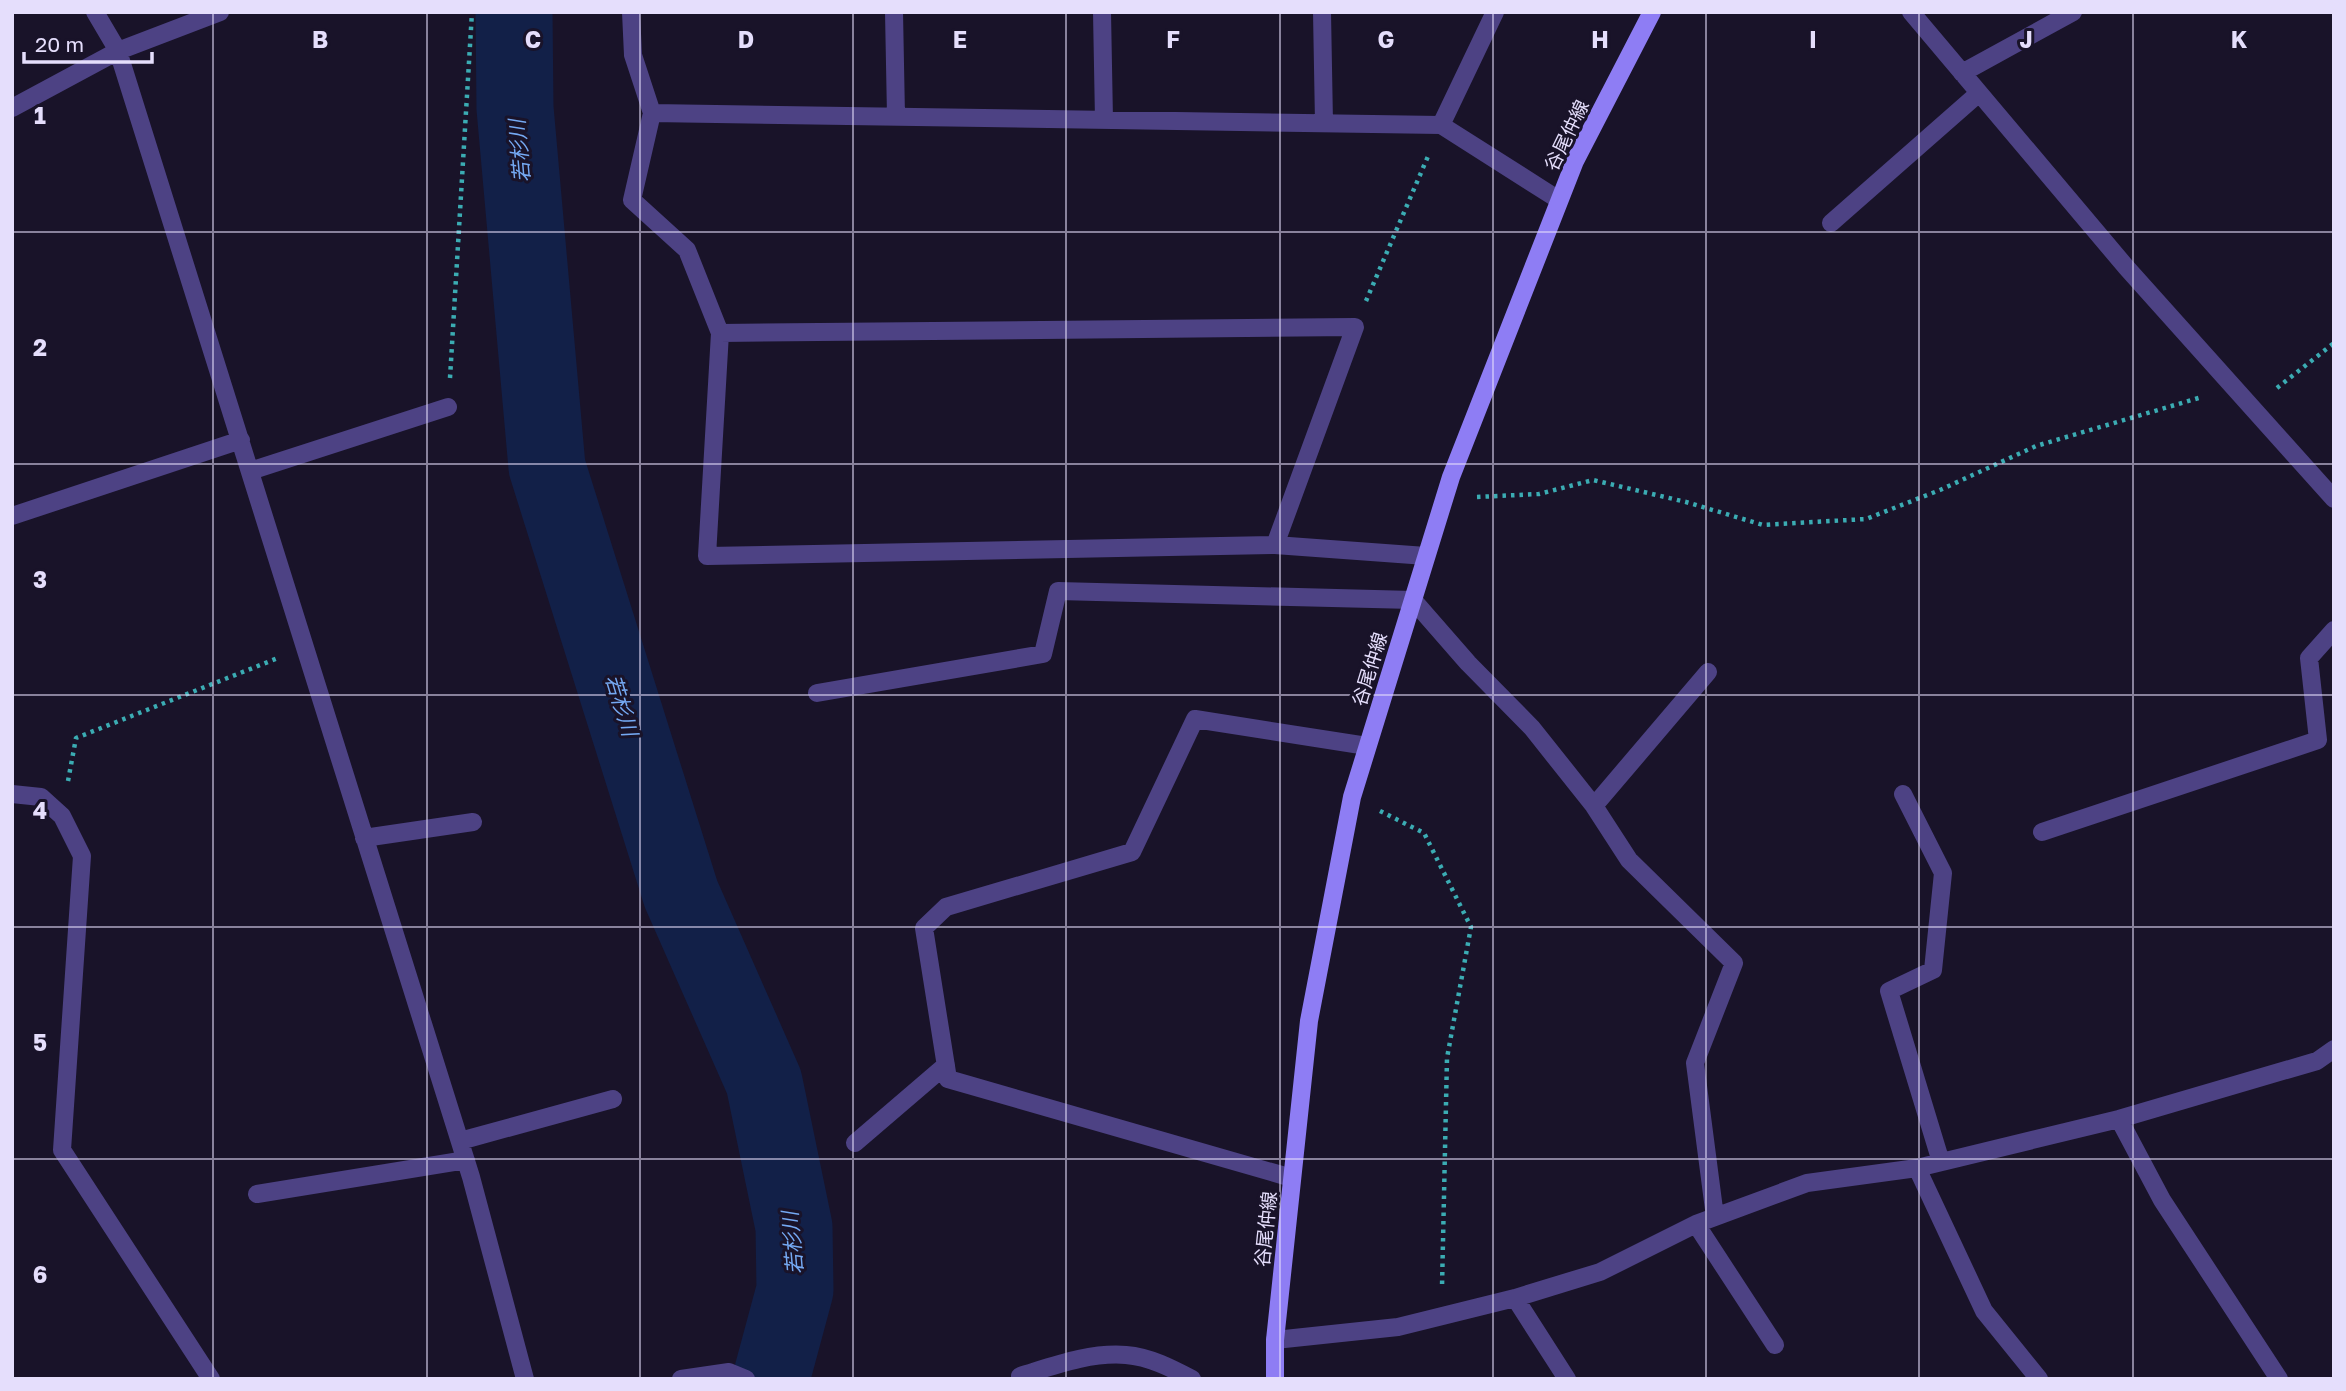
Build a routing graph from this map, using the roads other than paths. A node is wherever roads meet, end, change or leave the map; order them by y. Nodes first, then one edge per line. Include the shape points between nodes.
1 (96, 12) edge
2 (220, 12) edge
3 (631, 12) edge
4 (894, 12) edge
5 (1102, 12) edge
6 (1322, 12) edge
7 (1495, 12) edge
8 (1652, 12) edge
9 (1911, 12) edge
10 (2073, 12) edge
11 (118, 51) junction
12 (1962, 73) junction
13 (1979, 93) junction
14 (12, 108) edge
15 (652, 113) junction
16 (896, 116) junction
17 (1104, 120) junction
18 (1324, 123) junction
19 (1441, 125) junction
20 (1559, 200) junction
21 (1831, 223) dead end
22 (720, 333) junction
23 (448, 407) road end
24 (241, 440) junction
25 (250, 471) junction
26 (2334, 499) edge
27 (12, 516) edge
28 (1275, 545) junction
29 (1426, 555) junction
30 (1413, 600) junction
31 (2334, 630) edge
32 (1708, 672) dead end
33 (817, 693) dead end
34 (1367, 746) junction
35 (12, 794) edge
36 (1903, 794) dead end
37 (1594, 806) junction
38 (473, 822) dead end
39 (2042, 832) dead end
40 (364, 838) junction
41 (2334, 1049) edge
42 (946, 1065) junction
43 (613, 1099) dead end
44 (2119, 1119) junction
45 (460, 1141) junction
46 (855, 1143) dead end
47 (466, 1160) junction
48 (1941, 1162) junction
49 (1917, 1168) junction
50 (1292, 1178) junction
51 (257, 1194) dead end
52 (1715, 1217) junction
53 (1696, 1224) junction
54 (1515, 1298) junction
55 (1275, 1340) junction
56 (1775, 1345) dead end
57 (735, 1376) edge
58 (1020, 1376) dead end
59 (211, 1379) edge
60 (525, 1379) edge
61 (681, 1379) edge
62 (1192, 1379) edge
63 (1275, 1379) edge
64 (1567, 1379) edge
65 (2039, 1379) edge
66 (2279, 1379) edge

1 - 11 street
2 - 11 street
3 - 15 street via 633,55
4 - 16 street
5 - 17 street
6 - 18 street
7 - 19 street
8 - 20 main road, 谷尾仲線
9 - 12 street
10 - 12 street
11 - 14 street
11 - 24 street
12 - 13 street
13 - 21 street
13 - 26 street via 2117,257
15 - 16 street
15 - 22 street via 632,200 687,250
16 - 17 street
17 - 18 street
18 - 19 street
19 - 20 street
20 - 29 main road, 谷尾仲線 via 1451,477
22 - 28 street via 707,556
22 - 28 street via 1355,327
23 - 25 street
24 - 25 street
24 - 27 street
25 - 40 street
28 - 29 street
29 - 30 main road, 谷尾仲線
30 - 33 street via 1058,591 1043,654
30 - 34 main road, 谷尾仲線
30 - 37 street via 1532,728
31 - 39 street via 2309,659 2318,740
32 - 37 street
34 - 42 street via 1195,719 1132,852 946,907 924,928
34 - 50 main road, 谷尾仲線 via 1352,797 1309,1021
35 - 59 street via 41,797 62,816 82,856 62,1150
36 - 48 street via 1943,873 1933,970 1889,991
37 - 52 street via 1629,860 1734,963 1695,1063
38 - 40 street
40 - 45 street
41 - 44 street via 2318,1061
42 - 46 street
42 - 50 street via 948,1079
43 - 45 street
44 - 48 street
44 - 66 street via 2162,1200
45 - 47 street
47 - 51 street
47 - 60 street
48 - 49 street
49 - 52 street via 1807,1182
49 - 65 street via 1984,1311
50 - 55 main road, 谷尾仲線
52 - 53 street
53 - 54 street via 1600,1272
53 - 56 street
54 - 55 street via 1398,1327
54 - 64 street
55 - 63 main road, 谷尾仲線
57 - 61 street
58 - 62 street via 1070,1361 1126,1355 1160,1363

